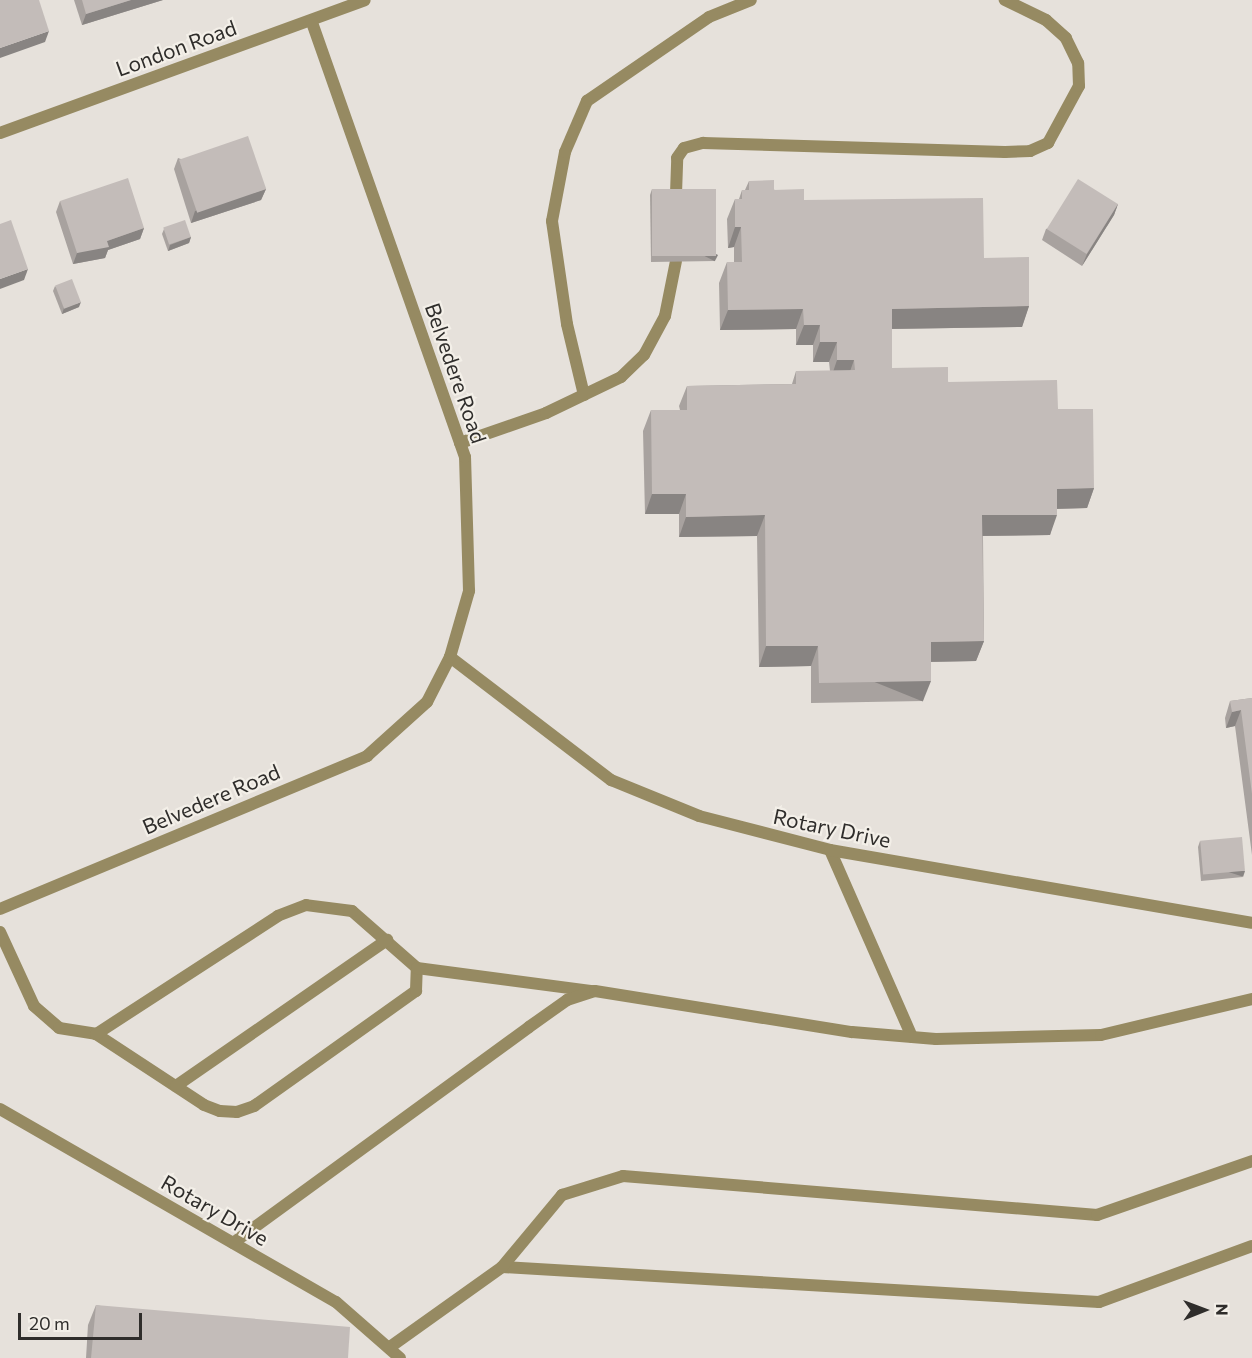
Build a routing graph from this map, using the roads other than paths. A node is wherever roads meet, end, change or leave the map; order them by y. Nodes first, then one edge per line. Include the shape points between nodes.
1 (365, 0) edge
2 (750, 0) edge
3 (1005, 0) edge
4 (311, 20) junction
5 (0, 133) edge
6 (676, 194) edge
7 (676, 261) edge
8 (584, 395) junction
9 (460, 443) junction
10 (450, 657) junction
11 (830, 850) junction
12 (0, 909) edge
13 (1252, 923) edge
14 (0, 932) edge
15 (387, 940) junction
16 (417, 968) junction
17 (595, 991) junction
18 (1252, 999) edge
19 (96, 1034) junction
20 (912, 1037) junction
21 (176, 1086) junction
22 (0, 1109) edge
23 (1252, 1161) edge
24 (233, 1243) junction
25 (1252, 1246) edge
26 (502, 1267) junction
27 (390, 1347) junction
28 (400, 1358) edge

1 - 4 street, London Road
2 - 8 street via 709,17 587,101 565,152 552,221 567,324
3 - 6 street via 1046,20 1066,38 1078,63 1079,86 1048,144 1030,151 1005,152 703,143 684,148 676,158
4 - 5 street, London Road
4 - 9 street, Belvedere Road
7 - 8 street via 665,316 644,355 621,376
8 - 9 street via 546,413
9 - 10 street, Belvedere Road via 465,457 469,591
10 - 11 street, Rotary Drive via 611,780 699,816
10 - 12 street, Belvedere Road via 427,702 367,756
11 - 13 street, Rotary Drive
11 - 20 street
14 - 19 street via 34,1006 59,1028
15 - 16 street
15 - 19 street via 352,910 306,904 278,916
15 - 21 street
16 - 17 street
16 - 21 street via 416,991 254,1106 237,1112 220,1111
17 - 20 street via 852,1032
17 - 24 street via 567,1000
18 - 20 street via 1101,1035
19 - 21 street
22 - 24 street, Rotary Drive
23 - 26 street via 1097,1215 623,1176 562,1195
24 - 27 street, Rotary Drive via 336,1302
25 - 26 street via 1098,1302
26 - 27 street
27 - 28 street, Rotary Drive

